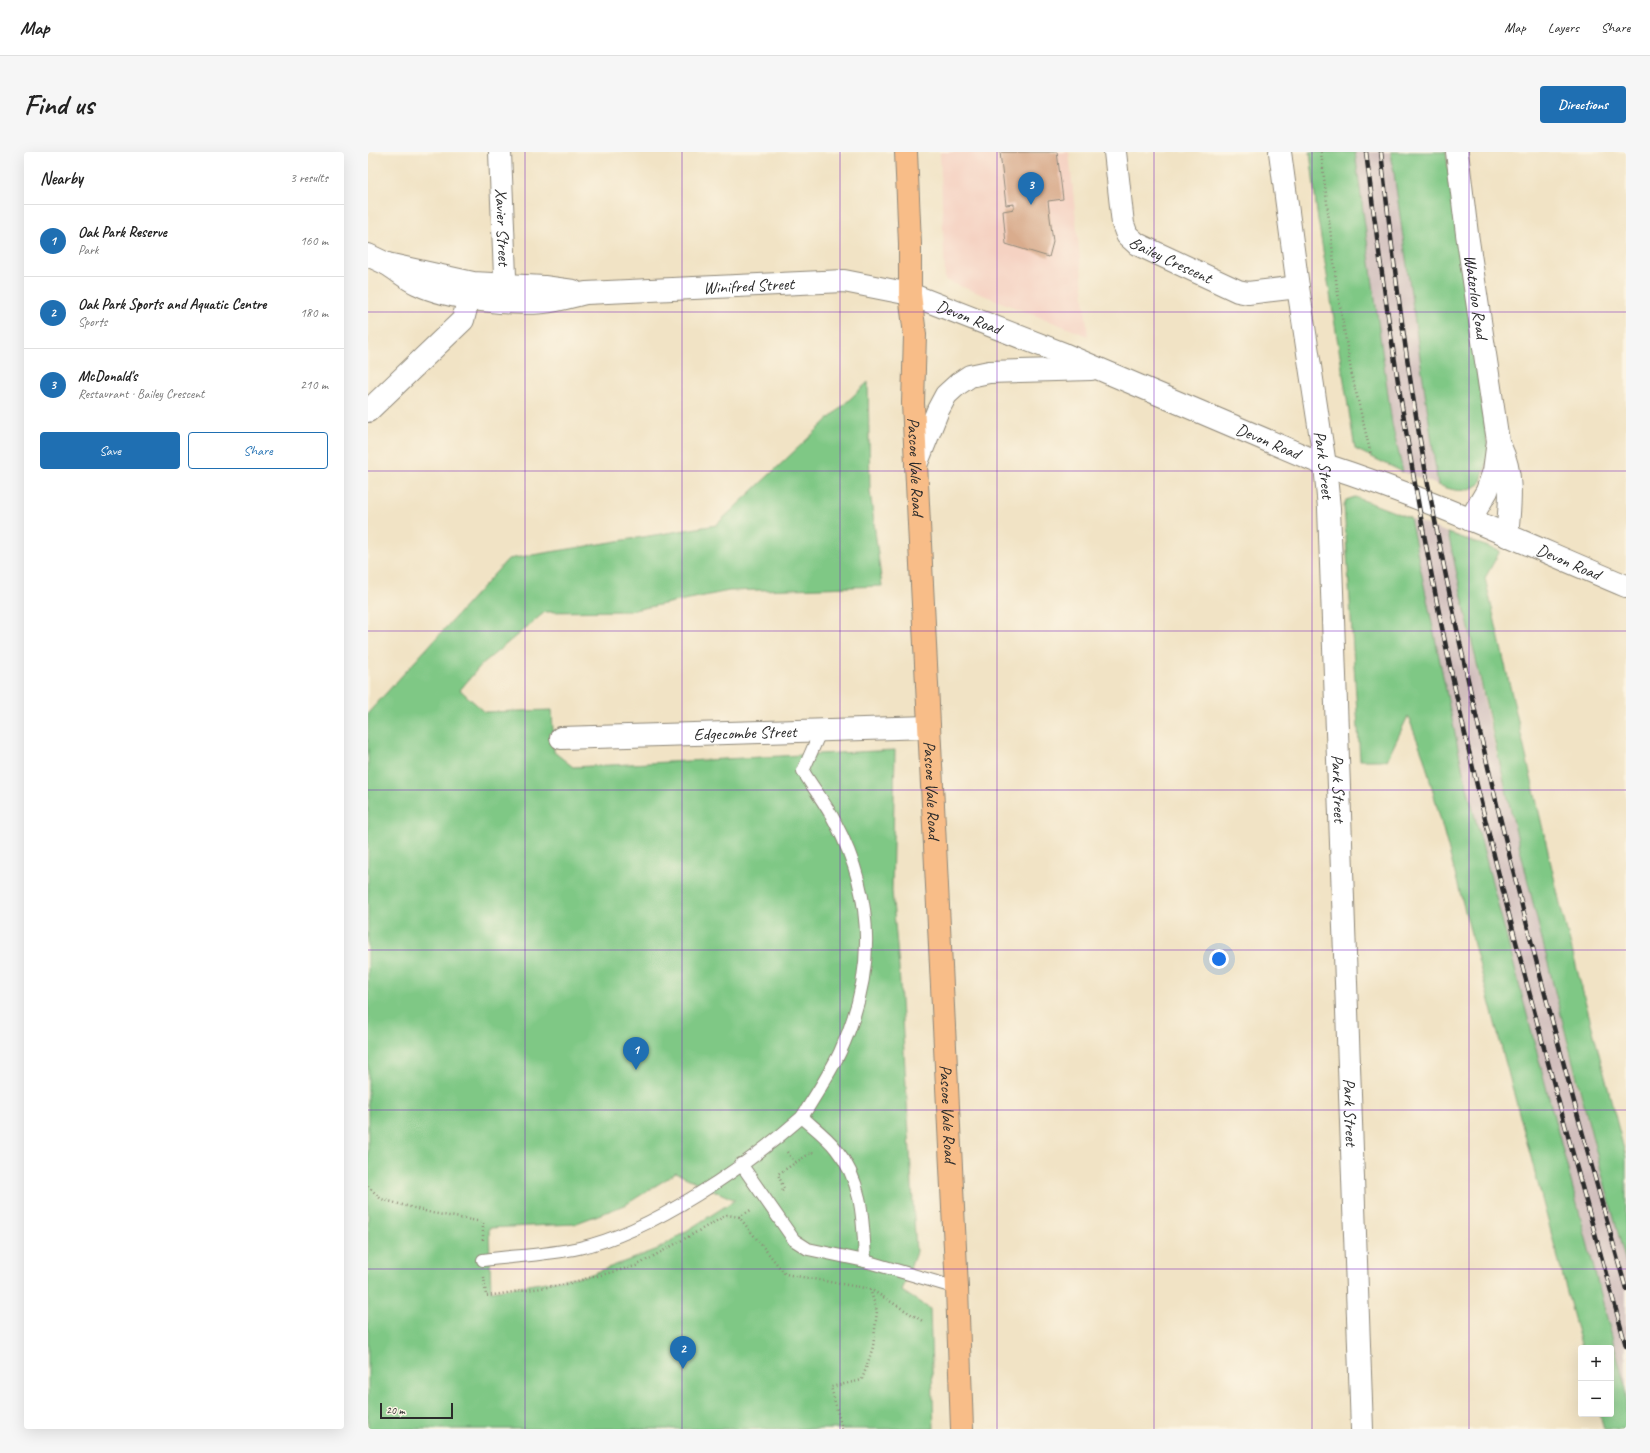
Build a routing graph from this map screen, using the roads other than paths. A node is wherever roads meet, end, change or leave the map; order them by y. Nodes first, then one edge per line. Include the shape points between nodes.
1 (500, 152) edge
2 (906, 152) edge
3 (1115, 152) edge
4 (1280, 152) edge
5 (1457, 152) edge
6 (378, 260) edge
7 (1298, 287) junction
8 (471, 291) junction
9 (504, 293) junction
10 (910, 294) junction
11 (1096, 369) junction
12 (368, 411) edge
13 (1498, 441) junction
14 (916, 465) junction
15 (1325, 465) junction
16 (1470, 520) junction
17 (1507, 536) junction
18 (1626, 586) edge
19 (929, 727) junction
20 (821, 730) junction
21 (561, 738) dead end
22 (802, 1117) junction
23 (742, 1164) junction
24 (482, 1260) road end
25 (865, 1261) junction
26 (957, 1288) junction
27 (962, 1429) edge
28 (1362, 1429) edge

1 - 9 street, Xavier Street
2 - 10 main road, Pascoe Vale Road
3 - 7 street, Bailey Crescent via 1123,224 1126,235 1136,244 1238,291 1248,293
4 - 7 street, Park Street
5 - 13 street, Waterloo Road
6 - 8 street, Winifred Street
7 - 15 street, Park Street
8 - 9 street, Winifred Street
8 - 12 street via 463,320 458,326
9 - 10 street, Winifred Street via 544,287 586,293 844,281
10 - 11 street, Devon Road
10 - 14 main road, Pascoe Vale Road via 915,335
11 - 14 street via 989,372 970,376 946,394
11 - 15 street, Devon Road
13 - 16 street, Waterloo Road via 1494,471 1487,491
13 - 17 street, Waterloo Road via 1507,459 1509,475
14 - 19 main road, Pascoe Vale Road
15 - 16 street, Devon Road via 1368,479
15 - 28 street, Park Street via 1329,516
16 - 17 street, Devon Road
17 - 18 street, Devon Road
19 - 20 street, Edgecombe Street
19 - 26 main road, Pascoe Vale Road
20 - 21 street, Edgecombe Street
20 - 22 lane via 802,771 835,821 849,853 862,891 866,921 865,952 862,984 840,1051
22 - 23 lane
22 - 25 lane via 836,1149 852,1174 861,1203
23 - 24 lane via 696,1195 650,1221 622,1233 580,1248
23 - 25 lane via 800,1245
25 - 26 lane
26 - 27 main road, Pascoe Vale Road

